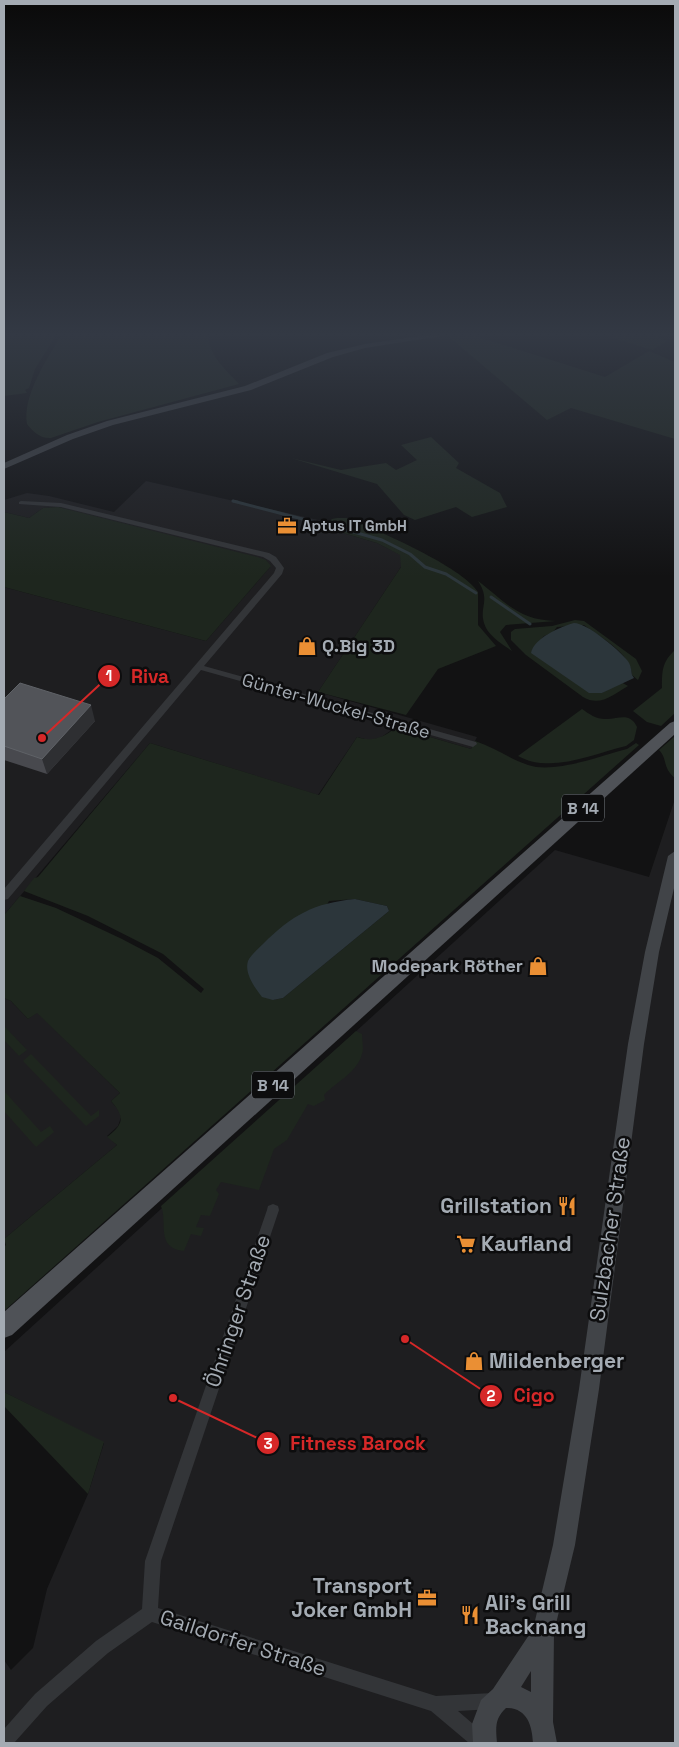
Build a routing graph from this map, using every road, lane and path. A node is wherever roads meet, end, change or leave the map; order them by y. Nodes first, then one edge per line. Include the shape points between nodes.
1 (147, 414) edge
2 (4, 466) edge
3 (22, 503) dead end
4 (199, 668) junction
5 (675, 726) edge
6 (472, 744) dead end
7 (675, 856) edge
8 (4, 896) edge
9 (273, 1210) dead end
10 (4, 1327) edge
11 (150, 1613) junction
12 (544, 1632) junction
13 (498, 1699) junction
14 (436, 1704) junction
15 (543, 1732) edge
16 (4, 1742) edge
17 (484, 1743) edge

1 - 2 street via 70,437
3 - 4 street via 61,505 274,559 279,566 278,574
4 - 6 street, Günter-Wuckel-Straße
4 - 8 street
5 - 10 main road, B 14
7 - 12 street, Sulzbacher Straße via 652,952 636,1044 589,1388 564,1545
9 - 11 street, Öhringer Straße via 153,1561
11 - 14 street, Gaildorfer Straße
11 - 16 street, Gaildorfer Straße via 102,1647 41,1700
12 - 13 street, Sulzbacher Straße
12 - 15 street, Sulzbacher Straße
13 - 14 street, Gaildorfer Straße
13 - 15 street, Sulzbacher Straße via 512,1696 532,1704
13 - 17 street, Sulzbacher Straße via 485,1717
14 - 17 street, Gaildorfer Straße

